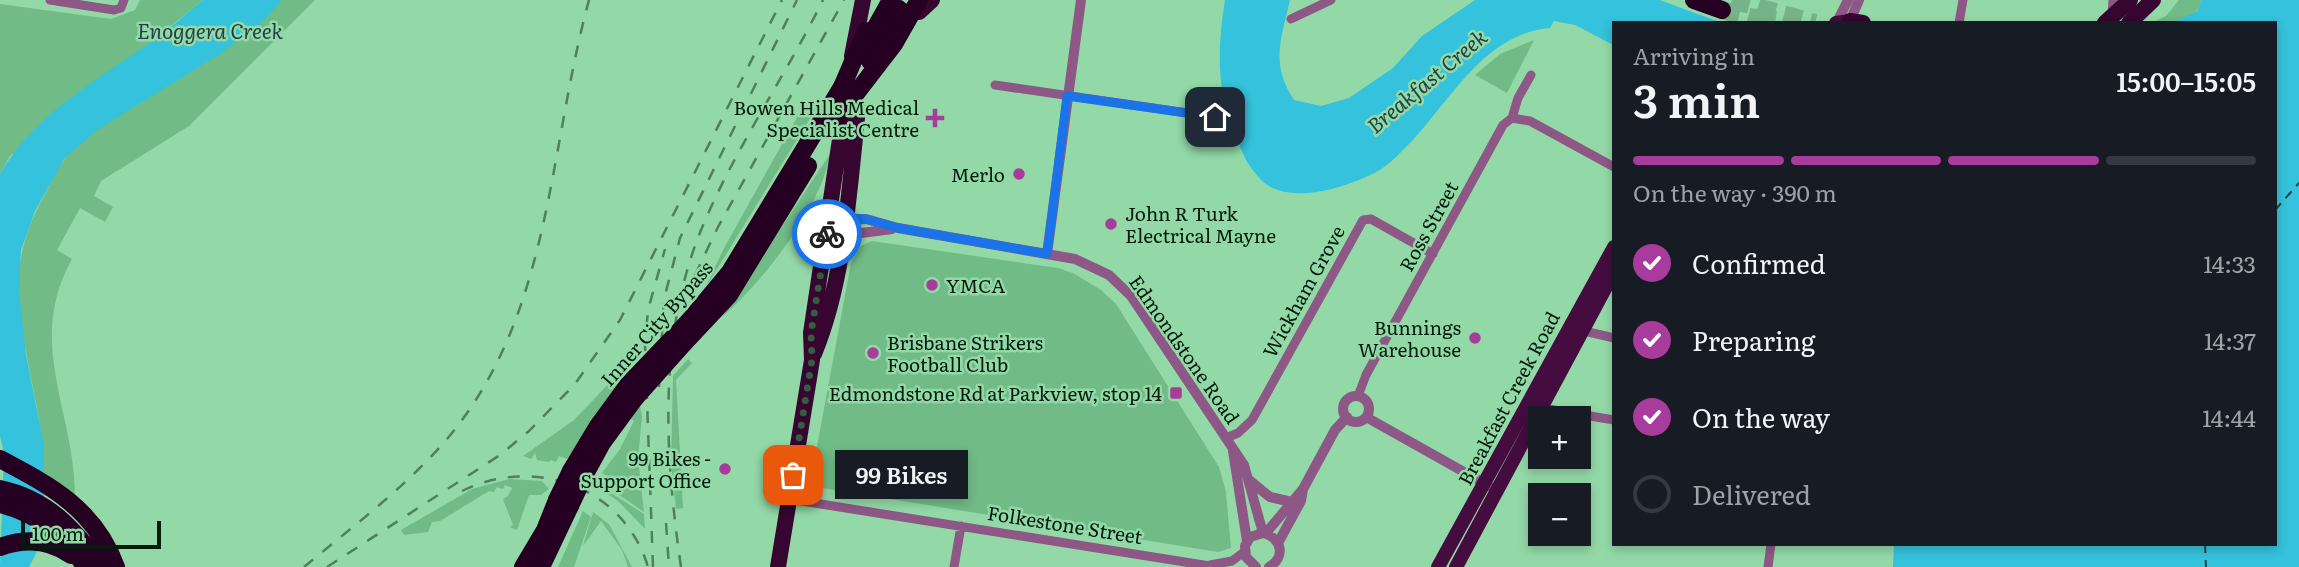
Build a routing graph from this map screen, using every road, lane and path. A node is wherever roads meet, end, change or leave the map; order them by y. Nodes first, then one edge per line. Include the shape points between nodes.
1 (50, 0) edge
2 (863, 0) edge
3 (879, 0) edge
4 (932, 0) edge
5 (1081, 0) edge
6 (1331, 0) edge
7 (1693, 0) edge
8 (1848, 0) edge
9 (1859, 0) edge
10 (1963, 0) edge
11 (2113, 0) edge
12 (2130, 0) edge
13 (2153, 0) edge
14 (898, 3) edge
15 (919, 4) edge
16 (122, 5) edge
17 (1722, 10) tunnel mouth
18 (1292, 19) dead end
19 (2108, 20) edge
20 (1847, 21) edge
21 (1848, 21) edge
22 (1959, 21) edge
23 (2131, 21) edge
24 (1531, 75) dead end
25 (995, 85) dead end
26 (840, 91) junction
27 (1067, 96) junction
28 (858, 109) dead end
29 (1215, 117) dead end
30 (1512, 118) junction
31 (835, 121) junction
32 (1612, 166) edge
33 (835, 230) junction
34 (1612, 251) edge
35 (1047, 254) junction
36 (1433, 254) junction
37 (1612, 276) edge
38 (1569, 326) junction
39 (1583, 331) junction
40 (1612, 338) edge
41 (631, 392) junction
42 (1358, 396) junction
43 (1543, 406) edge
44 (1347, 417) junction
45 (1366, 417) junction
46 (1591, 417) edge
47 (1612, 421) edge
48 (1528, 435) edge
49 (1226, 438) junction
50 (1233, 452) junction
51 (0, 459) edge
52 (1249, 480) junction
53 (1485, 484) junction
54 (0, 489) edge
55 (1303, 489) junction
56 (1499, 491) junction
57 (789, 499) junction
58 (1292, 502) junction
59 (564, 503) junction
60 (0, 504) edge
61 (961, 526) junction
62 (1265, 533) junction
63 (1278, 543) junction
64 (1771, 546) edge
65 (0, 547) edge
66 (1246, 547) junction
67 (1276, 564) edge
68 (1213, 566) edge
69 (84, 567) edge
70 (103, 567) edge
71 (116, 567) edge
72 (523, 567) edge
73 (541, 567) edge
74 (778, 567) edge
75 (954, 567) edge
76 (1256, 567) edge
77 (1438, 567) edge
78 (1456, 567) edge
79 (1768, 567) edge

1 - 16 street
2 - 33 highway via 855,28
3 - 26 highway, bridge
4 - 15 highway
5 - 27 street
6 - 18 street
7 - 17 highway
8 - 20 street
9 - 21 street
10 - 22 street
11 - 19 street
12 - 19 highway
13 - 23 highway
14 - 26 highway, Inner City Bypass, bridge
14 - 31 highway, Inner City Bypass, bridge
15 - 31 highway, bridge
24 - 30 street, Ross Street
25 - 27 street
26 - 41 highway, Inner City Bypass, bridge via 730,272
27 - 29 street
27 - 35 street
28 - 33 highway
30 - 32 street via 1530,121
30 - 36 street, Ross Street via 1503,125
31 - 41 highway, Inner City Bypass, bridge via 729,295
33 - 35 street, Edmondstone Road via 866,219
33 - 57 highway via 822,335 812,360
34 - 38 main road, Breakfast Creek Road
35 - 49 street, Edmondstone Road via 1094,265 1124,287
36 - 42 street, Ross Street
36 - 49 street, Wickham Grove via 1371,219 1363,220 1252,420
37 - 39 main road, Breakfast Creek Road
38 - 39 street
38 - 53 main road, Breakfast Creek Road
39 - 40 street
39 - 43 main road, Breakfast Creek Road
41 - 59 highway, Inner City Bypass, bridge via 617,421 578,473
42 - 44 street via 1344,405
42 - 45 street via 1369,406
44 - 45 street via 1359,422
44 - 55 street
45 - 53 street
46 - 47 street
48 - 56 main road, Breakfast Creek Road
49 - 50 street, Edmondstone Road
50 - 52 street, Edmondstone Road
50 - 66 street, Edmondstone Road
51 - 71 highway via 75,503 101,534
52 - 58 street via 1269,497
52 - 62 street, Edmondstone Road
53 - 56 street
53 - 77 main road, Breakfast Creek Road
54 - 70 highway via 28,497 56,514
55 - 58 street
55 - 63 street
56 - 78 main road, Breakfast Creek Road
57 - 61 street, Folkestone Street
57 - 74 highway
58 - 62 street
59 - 72 highway, Inner City Bypass
59 - 73 highway, Inner City Bypass
60 - 69 highway via 49,527
61 - 68 street, Folkestone Street
61 - 75 street
62 - 63 street
62 - 66 street
63 - 67 street
64 - 79 street
65 - 69 highway via 45,542
66 - 68 street, Folkestone Street via 1232,561
66 - 76 street via 1248,561

